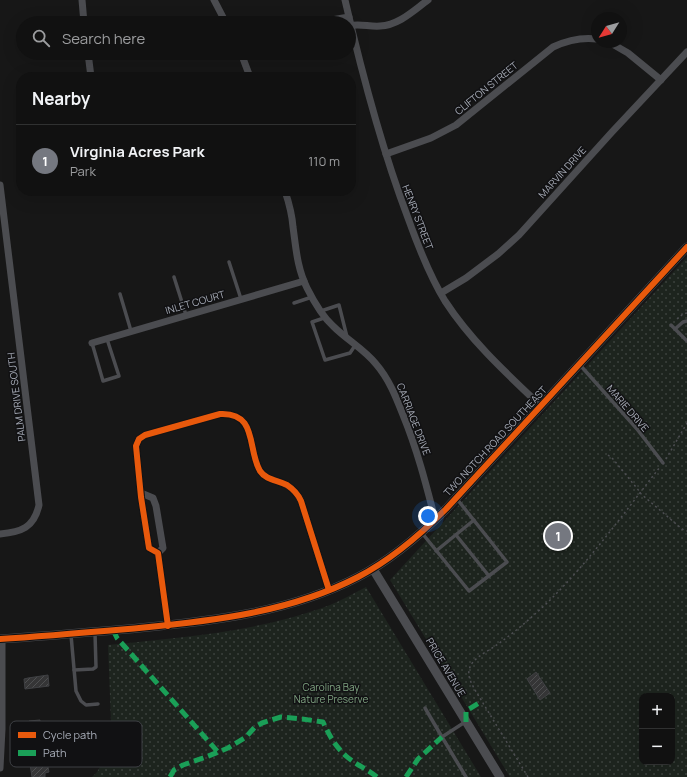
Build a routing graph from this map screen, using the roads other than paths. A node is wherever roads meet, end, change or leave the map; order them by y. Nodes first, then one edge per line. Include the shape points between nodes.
1 (82, 0) edge
2 (214, 0) edge
3 (345, 0) edge
4 (428, 0) edge
5 (83, 16) edge
6 (222, 16) edge
7 (348, 16) edge
8 (356, 25) edge
9 (591, 39) edge
10 (620, 48) edge
11 (356, 49) edge
12 (687, 52) edge
13 (89, 60) edge
14 (245, 60) edge
15 (90, 72) edge
16 (248, 72) edge
17 (660, 80) junction
18 (386, 154) junction
19 (0, 185) edge
20 (286, 196) edge
21 (687, 247) edge
22 (229, 262) dead end
23 (174, 278) dead end
24 (304, 281) junction
25 (441, 293) junction
26 (120, 294) dead end
27 (312, 297) junction
28 (241, 299) junction
29 (294, 303) dead end
30 (323, 314) junction
31 (186, 315) junction
32 (687, 321) edge
33 (671, 325) dead end
34 (675, 329) junction
35 (131, 332) junction
36 (347, 337) junction
37 (107, 339) junction
38 (687, 341) edge
39 (92, 343) joint
40 (356, 344) junction
41 (579, 364) junction
42 (541, 406) junction
43 (663, 463) road end
44 (141, 493) junction
45 (456, 498) junction
46 (435, 519) junction
47 (474, 520) junction
48 (421, 533) junction
49 (0, 534) edge
50 (456, 535) junction
51 (436, 551) junction
52 (158, 553) junction
53 (373, 569) junction
54 (489, 576) junction
55 (329, 590) junction
56 (168, 626) junction
57 (95, 632) junction
58 (71, 634) junction
59 (1, 639) edge
60 (74, 670) junction
61 (98, 704) dead end
62 (425, 708) dead end
63 (466, 722) junction
64 (442, 737) junction
65 (0, 768) edge
66 (466, 777) edge
67 (500, 777) edge

1 - 5 street
2 - 6 street
3 - 7 street, HENRY STREET
4 - 8 street via 405,18 392,24
9 - 18 street, CLIFTON STREET via 569,40 553,47 456,125 431,138
10 - 17 street
11 - 18 street, HENRY STREET
12 - 17 street, MARVIN DRIVE
13 - 15 street
14 - 16 street
17 - 25 street, MARVIN DRIVE via 514,240 466,278
18 - 25 street, HENRY STREET via 418,247
19 - 49 street, PALM DRIVE SOUTH via 39,505 36,516 29,525 19,531
20 - 24 street, CARRIAGE DRIVE via 297,258
21 - 41 street, TWO NOTCH ROAD SOUTHEAST
22 - 28 lane
23 - 31 lane
24 - 27 street, CARRIAGE DRIVE
24 - 28 street, INLET COURT
25 - 42 street, HENRY STREET via 482,349
26 - 35 lane
27 - 29 lane
27 - 30 street, CARRIAGE DRIVE
28 - 31 street, INLET COURT
30 - 36 street, CARRIAGE DRIVE
30 - 36 lane via 339,305
30 - 40 lane via 312,322 325,360 350,353
31 - 35 street, INLET COURT
32 - 34 lane
33 - 34 lane
34 - 38 lane
35 - 37 street, INLET COURT
36 - 40 street, CARRIAGE DRIVE
37 - 39 street, INLET COURT
37 - 39 lane via 119,376 102,381
40 - 46 street, CARRIAGE DRIVE via 376,364 394,392 421,467
41 - 42 street, TWO NOTCH ROAD SOUTHEAST
41 - 43 lane, MARIE DRIVE via 637,429
42 - 45 street, TWO NOTCH ROAD SOUTHEAST
44 - 52 street via 149,548
44 - 52 street via 153,498 156,506 163,548
44 - 55 street via 136,446 139,439 145,435 220,414 230,414 247,425 259,469 265,477 297,493
45 - 46 street, TWO NOTCH ROAD SOUTHEAST
45 - 47 lane
46 - 48 street, TWO NOTCH ROAD SOUTHEAST
47 - 50 lane
47 - 54 lane via 507,562
48 - 51 lane
48 - 53 street, TWO NOTCH ROAD SOUTHEAST
50 - 51 lane
50 - 54 lane
51 - 54 lane via 470,591
52 - 56 street
53 - 55 street, TWO NOTCH ROAD SOUTHEAST
53 - 63 street, PRICE AVENUE
55 - 56 street, TWO NOTCH ROAD SOUTHEAST via 266,610
56 - 57 street, TWO NOTCH ROAD SOUTHEAST
57 - 58 street, TWO NOTCH ROAD SOUTHEAST
57 - 60 lane via 96,667
58 - 59 street, TWO NOTCH ROAD SOUTHEAST
58 - 60 lane
59 - 65 street
60 - 61 lane via 79,697 86,704
62 - 64 lane
63 - 64 lane
63 - 67 street, PRICE AVENUE
64 - 66 lane

